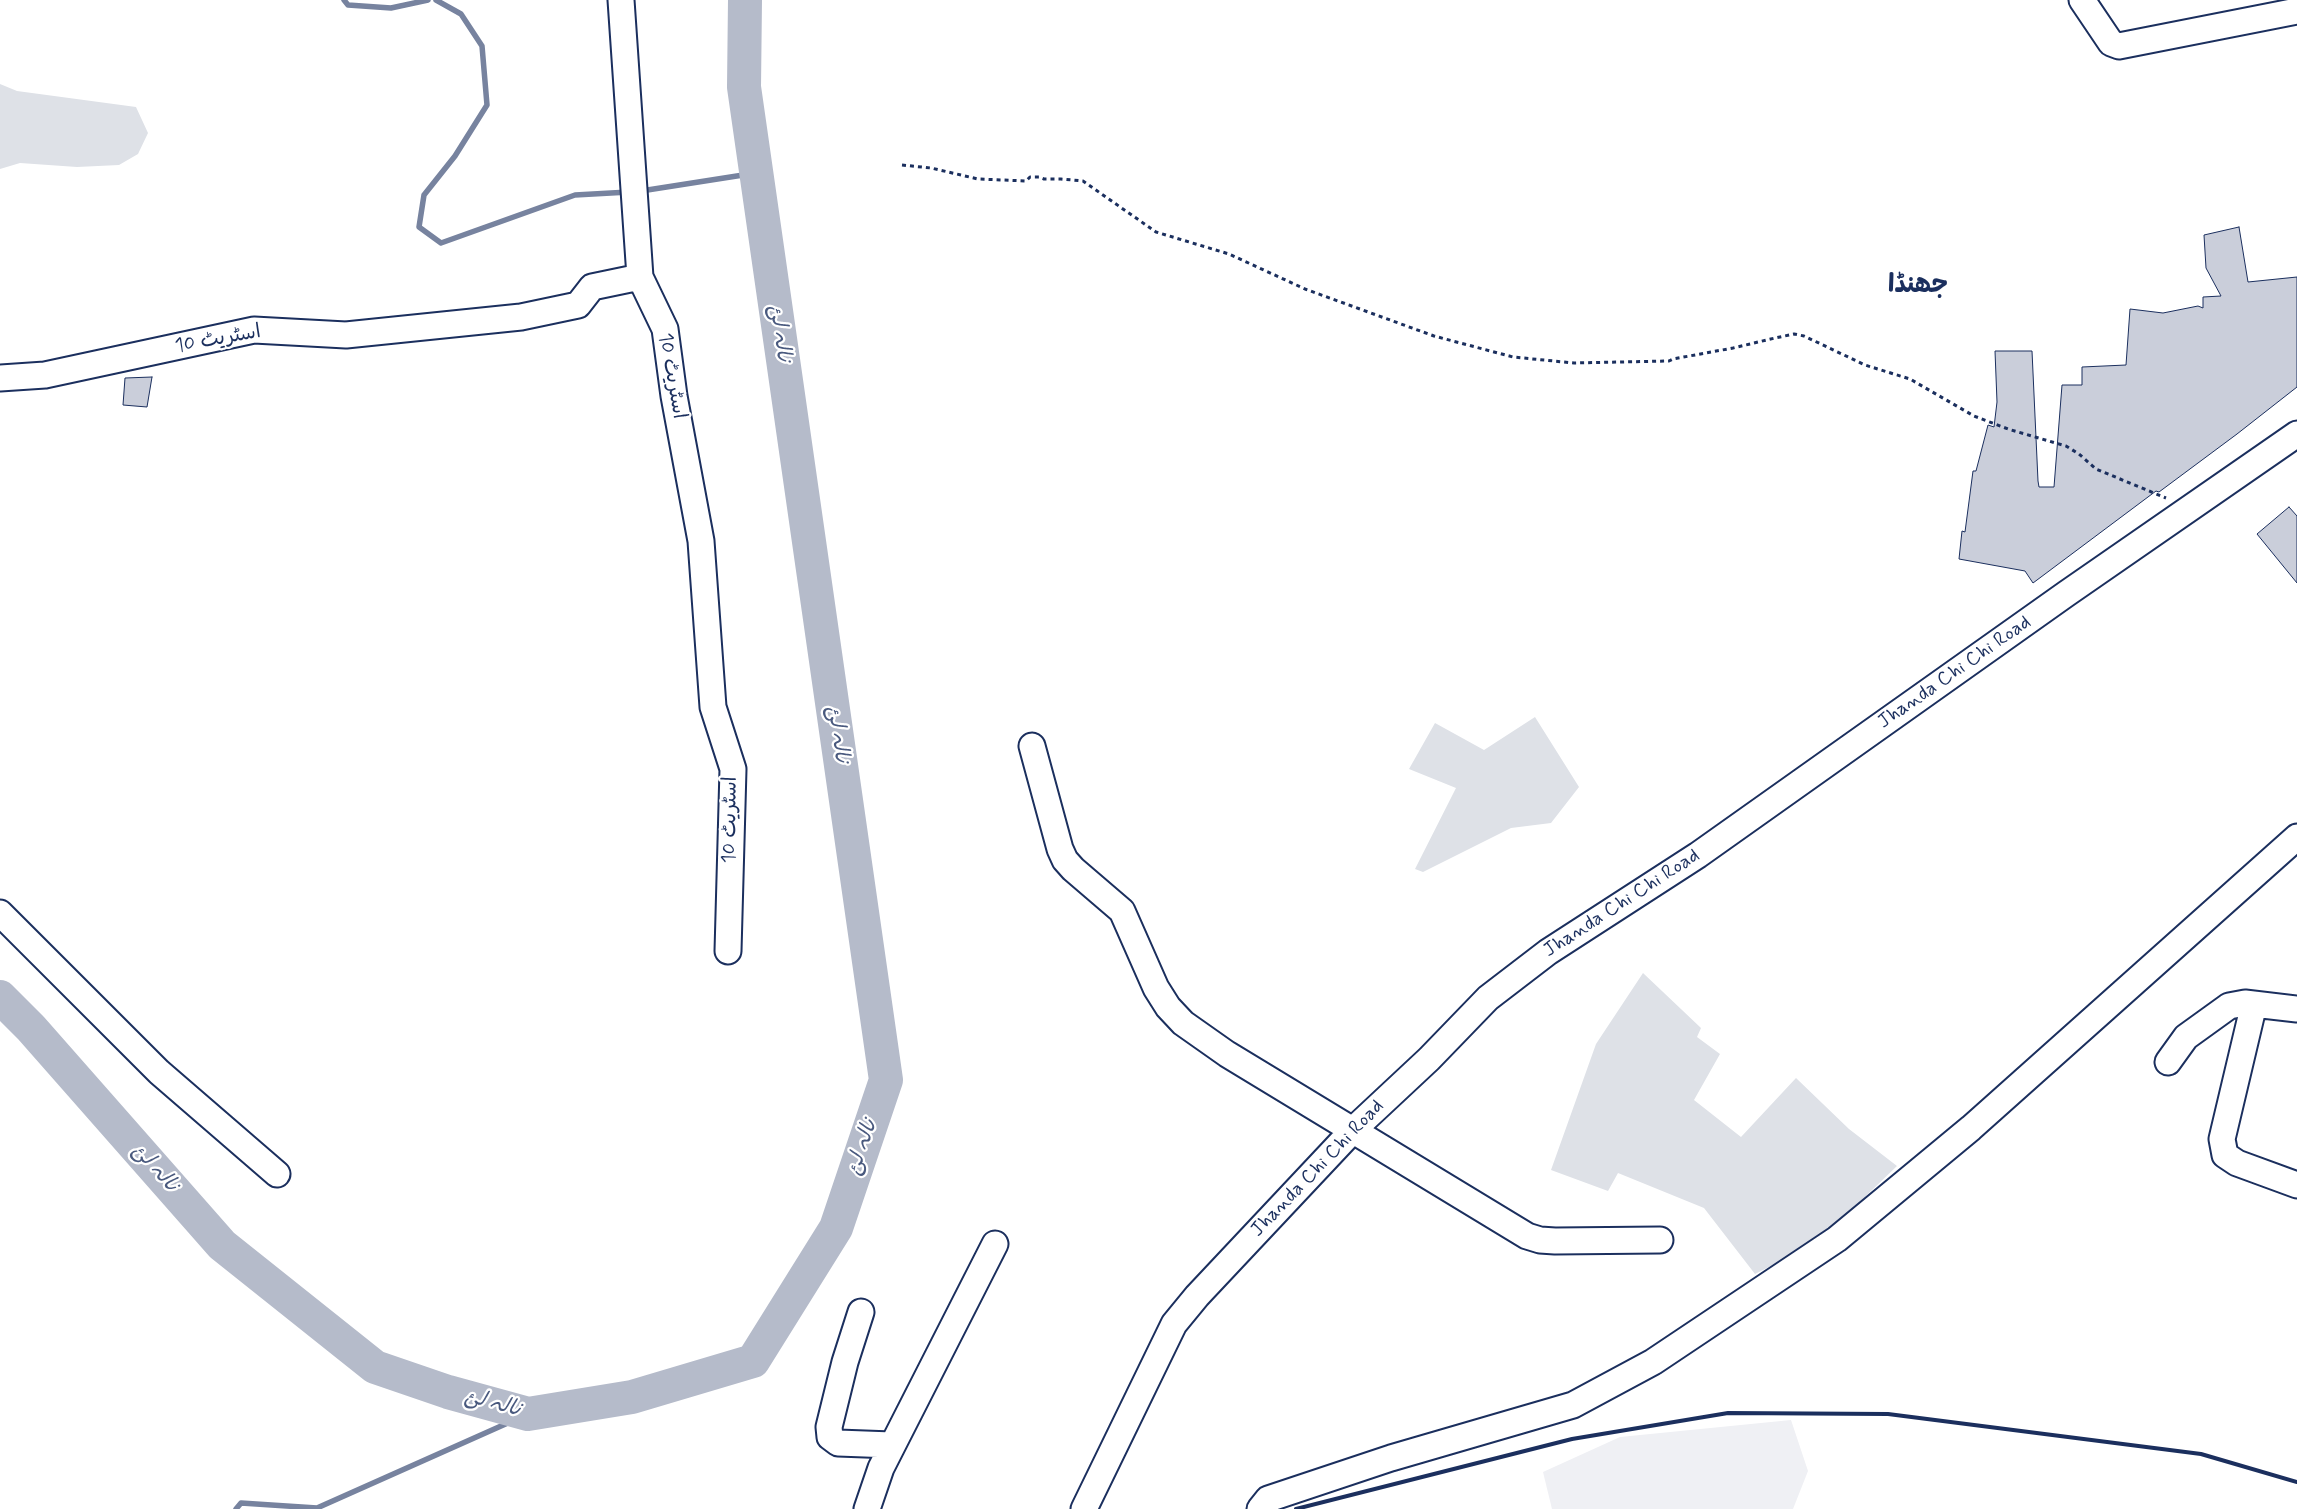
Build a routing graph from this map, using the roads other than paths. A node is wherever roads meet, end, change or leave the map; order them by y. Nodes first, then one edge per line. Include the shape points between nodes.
1 (621, 0) edge
2 (2082, 0) edge
3 (2297, 10) edge
4 (640, 277) junction
5 (0, 378) edge
6 (2297, 434) edge
7 (1032, 746) dead end
8 (2297, 837) edge
9 (0, 913) edge
10 (728, 951) dead end
11 (2254, 1004) junction
12 (2297, 1010) edge
13 (2168, 1062) dead end
14 (1353, 1130) junction
15 (277, 1174) dead end
16 (2297, 1185) edge
17 (1660, 1240) dead end
18 (995, 1244) dead end
19 (861, 1312) dead end
20 (892, 1445) junction
21 (867, 1509) edge
22 (1084, 1509) edge
23 (1260, 1509) edge

1 - 4 street
2 - 3 street via 2111,43 2118,46
4 - 5 street, اسٹریٹ 10 via 592,287 578,306 521,317 346,335 254,330 44,375
4 - 10 street, اسٹریٹ 10 via 665,330 701,541 713,708 733,769
6 - 14 street, Jhanda Chi Chi Road via 1698,855 1548,952 1488,998
7 - 14 street via 1060,849 1073,869 1122,911 1168,1007 1183,1023 1227,1054
8 - 23 street via 1972,1128 1837,1240 1653,1362 1573,1405 1382,1461 1268,1500
9 - 15 street via 159,1072
11 - 12 street
11 - 13 street via 2229,1006 2186,1037
11 - 16 street via 2222,1139 2225,1155 2237,1163
14 - 17 street via 1527,1236 1555,1241
14 - 22 street, Jhanda Chi Chi Road via 1174,1324
18 - 20 street
19 - 20 street via 845,1362 829,1427 830,1437 838,1443
20 - 21 street

